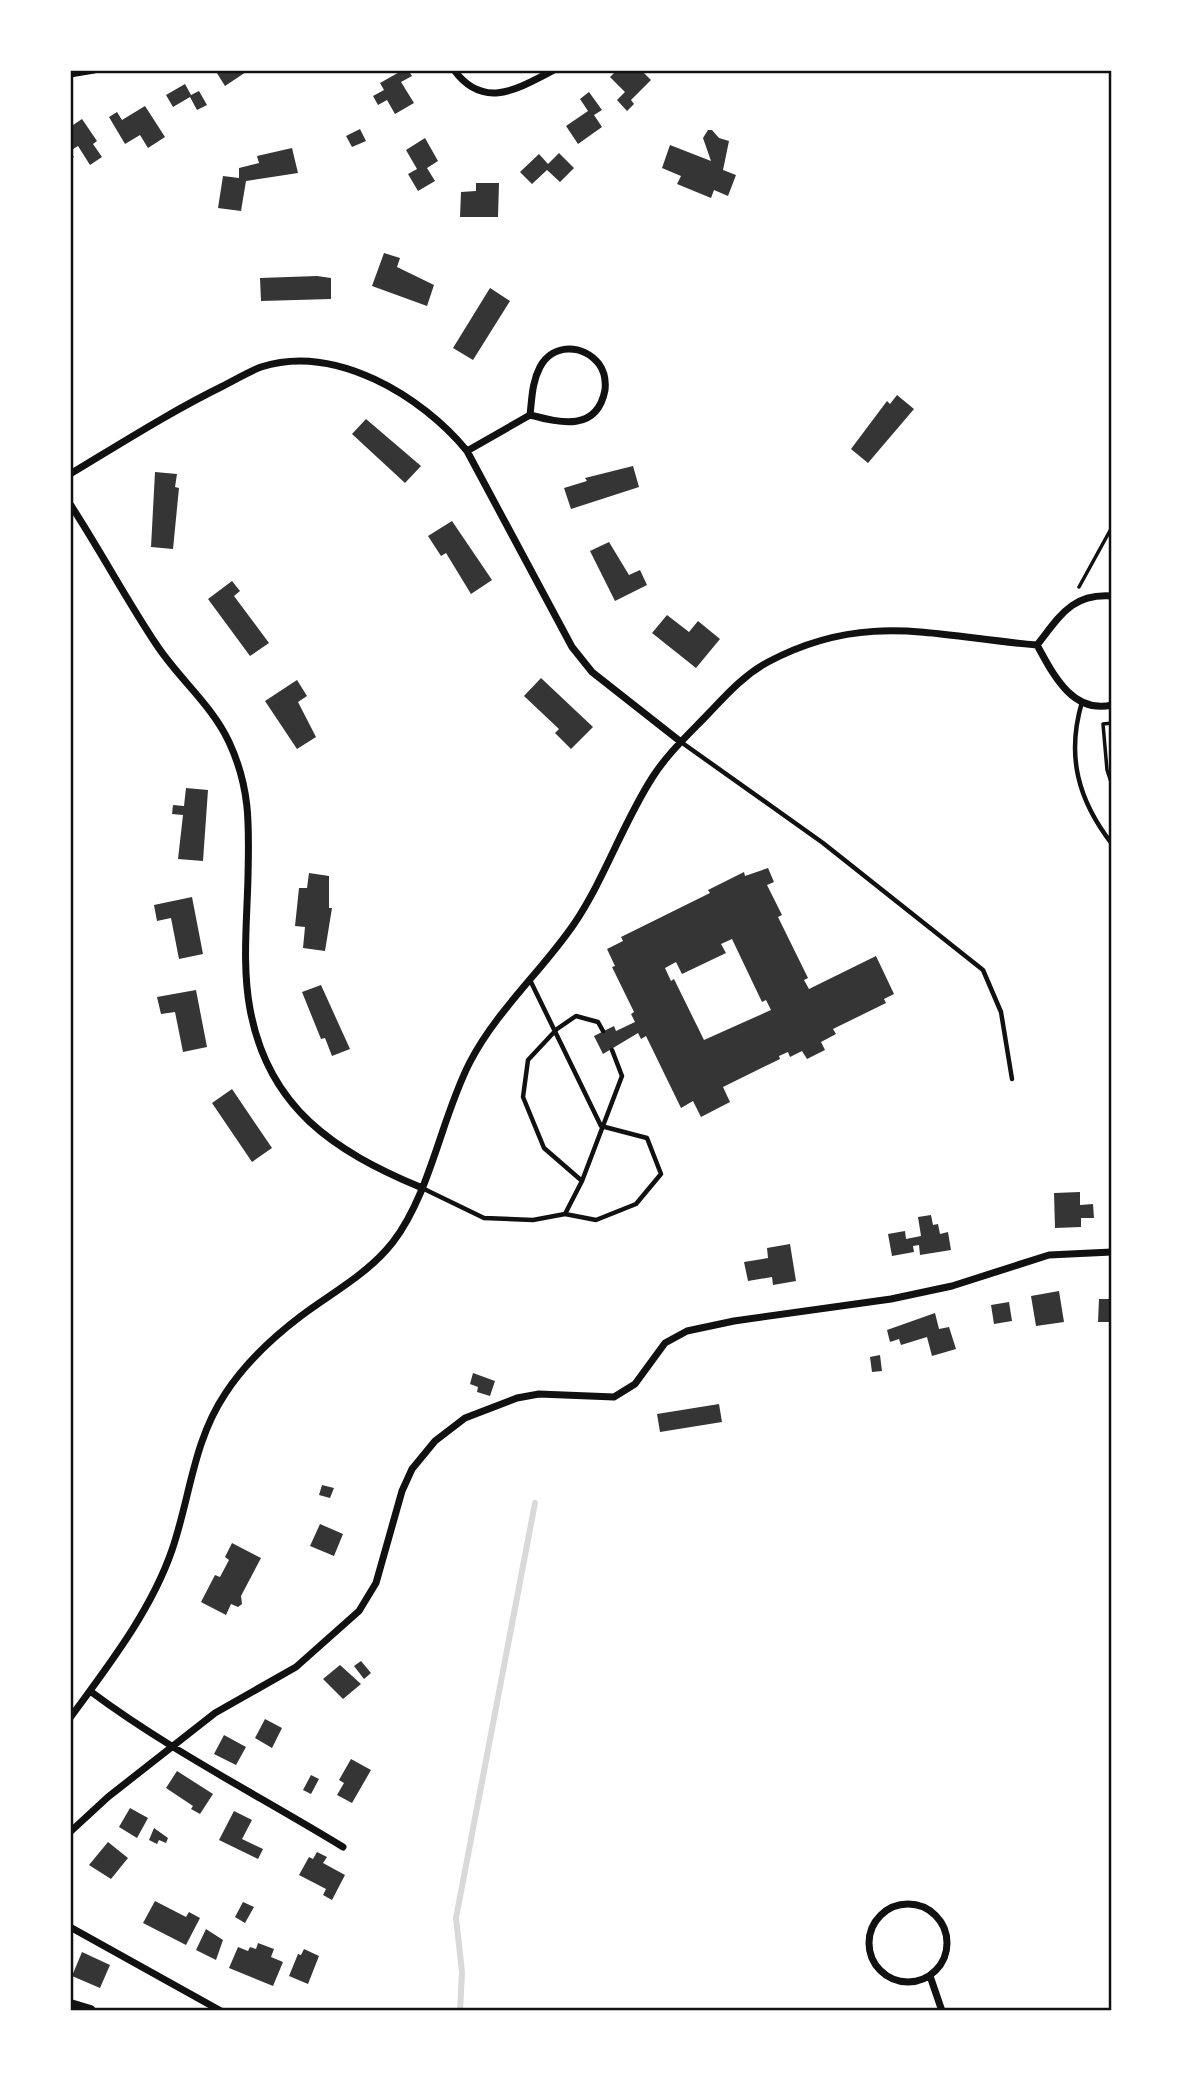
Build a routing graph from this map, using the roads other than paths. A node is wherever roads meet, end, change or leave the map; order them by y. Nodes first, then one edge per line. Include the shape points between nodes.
1 (94, 70) edge
2 (454, 70) edge
3 (554, 70) edge
4 (70, 74) edge
5 (530, 415) junction
6 (467, 451) junction
7 (70, 474) edge
8 (70, 504) edge
9 (1112, 596) edge
10 (1037, 645) junction
11 (1082, 702) junction
12 (1112, 705) edge
13 (681, 742) junction
14 (1112, 844) edge
15 (530, 979) junction
16 (556, 1029) junction
17 (603, 1031) dead end
18 (612, 1050) dead end
19 (1012, 1079) dead end
20 (601, 1126) junction
21 (582, 1181) junction
22 (420, 1188) junction
23 (565, 1214) junction
24 (1112, 1252) edge
25 (90, 1691) junction
26 (70, 1718) edge
27 (171, 1748) junction
28 (70, 1832) edge
29 (343, 1847) dead end
30 (70, 1927) edge
31 (930, 1976) junction
32 (70, 2006) edge
33 (90, 2011) edge
34 (221, 2011) edge
35 (942, 2011) edge

1 - 4 street
2 - 3 street via 491,94 512,91
5 - 5 street via 565,423 591,415 602,402 606,382 601,365 586,352 572,348 554,352 541,365
5 - 6 street
6 - 7 street via 443,424 395,391 364,375 298,361 261,367 204,395
6 - 13 street via 572,647 592,672
8 - 22 street via 157,645 228,741 246,792 251,828 249,1007 259,1048 275,1082 327,1139 376,1169
9 - 10 street via 1094,594 1070,604
10 - 11 street via 1062,688
10 - 13 street via 919,630 850,633 800,647 766,663 738,682
11 - 12 street
11 - 14 lane via 1074,729 1074,767 1087,806
13 - 15 street via 629,817 589,901
13 - 19 lane via 813,835 983,970 1001,1012
15 - 16 lane
15 - 22 street via 489,1030 470,1063
16 - 17 lane via 576,1016 598,1022
16 - 20 lane
16 - 21 lane via 528,1060 523,1097 544,1148
18 - 20 lane via 622,1076
20 - 21 lane
20 - 23 lane via 647,1138 661,1174 636,1203 596,1220
21 - 23 lane
22 - 23 lane via 484,1218 533,1220
22 - 25 street via 413,1209 373,1264 255,1355 224,1395 203,1433 157,1587
24 - 27 street via 1049,1255 928,1291 687,1331 666,1343 635,1384 614,1397 539,1394 465,1418 429,1447 412,1469 376,1583 359,1611 296,1667 215,1713
25 - 26 street
25 - 27 street
27 - 28 street
27 - 29 street
30 - 34 street
31 - 31 street via 904,1982 880,1970 872,1959 870,1932 885,1910 909,1903 921,1905 939,1919 948,1940 946,1954
31 - 35 street
32 - 33 street

